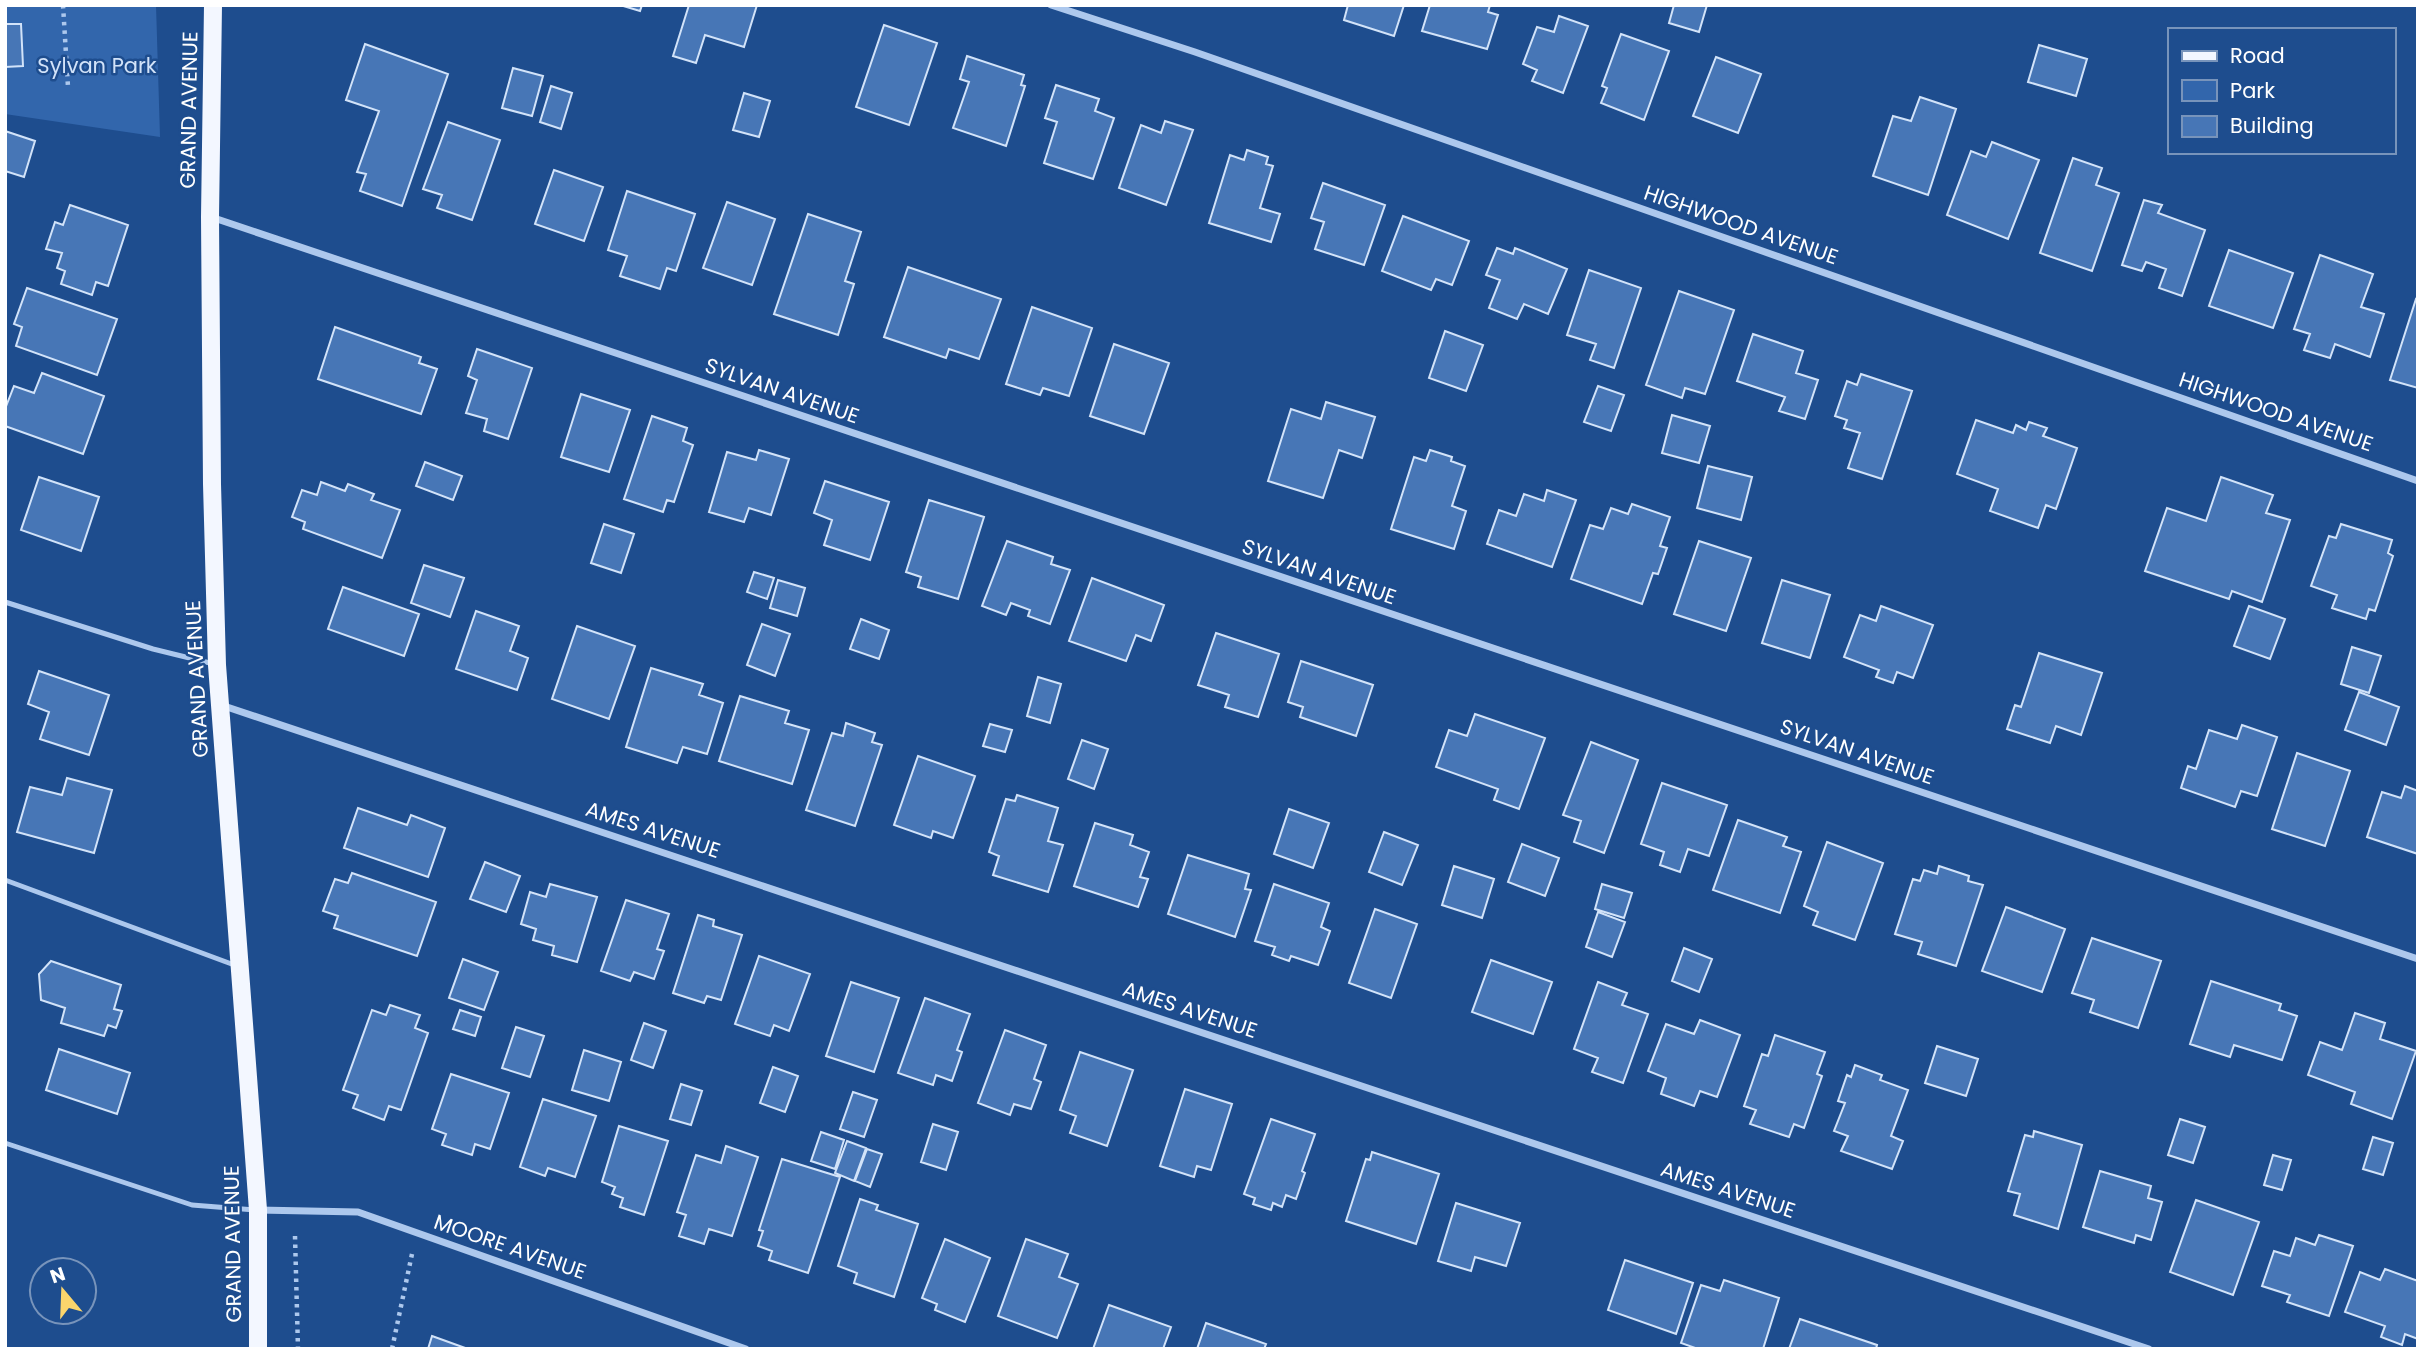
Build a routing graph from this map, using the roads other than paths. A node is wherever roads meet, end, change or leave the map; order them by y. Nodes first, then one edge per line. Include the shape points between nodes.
1 (213, 5) edge
2 (1051, 5) edge
3 (210, 217) junction
4 (2418, 481) edge
5 (5, 602) edge
6 (218, 665) junction
7 (220, 704) junction
8 (5, 880) edge
9 (2418, 959) edge
10 (240, 967) junction
11 (5, 1143) edge
12 (258, 1210) junction
13 (258, 1349) edge
14 (746, 1349) edge
15 (2149, 1349) edge

1 - 3 main road, GRAND AVENUE
2 - 4 street, HIGHWOOD AVENUE
3 - 6 main road, GRAND AVENUE
3 - 9 street, SYLVAN AVENUE
5 - 6 lane
6 - 7 main road, GRAND AVENUE
7 - 10 main road, GRAND AVENUE
7 - 15 street, AMES AVENUE
8 - 10 lane
10 - 12 main road, GRAND AVENUE
11 - 12 lane via 192,1205
12 - 13 main road, GRAND AVENUE
12 - 14 street, MOORE AVENUE via 358,1212

